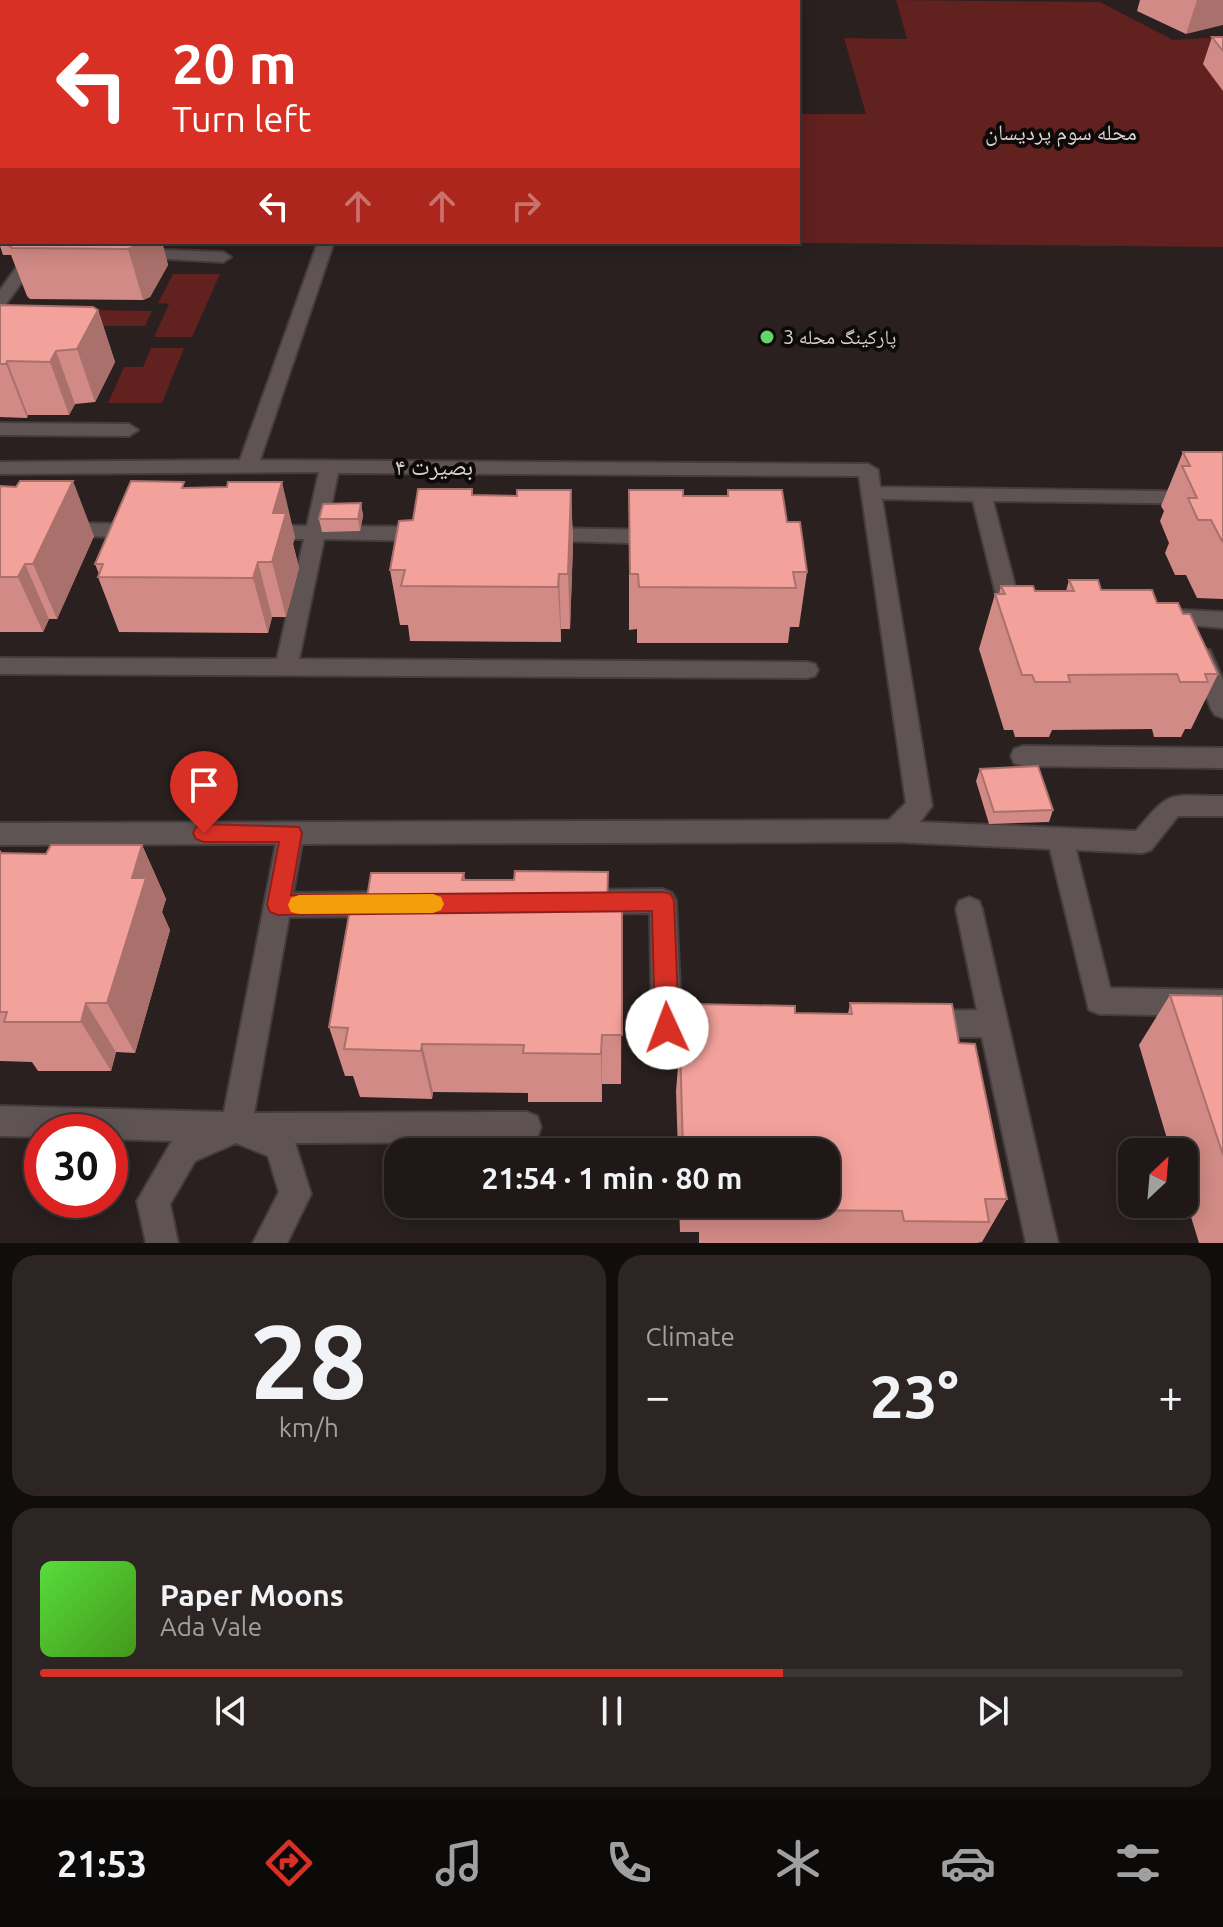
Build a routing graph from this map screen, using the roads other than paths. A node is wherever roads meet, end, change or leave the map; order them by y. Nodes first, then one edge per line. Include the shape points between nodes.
1 (325, 244) edge
2 (44, 248) edge
3 (114, 253) dead end
4 (223, 257) dead end
5 (0, 301) edge
6 (0, 429) edge
7 (129, 430) dead end
8 (248, 466) junction
9 (330, 467) junction
10 (0, 468) edge
11 (870, 482) junction
12 (981, 495) junction
13 (1223, 498) edge
14 (47, 530) edge
15 (158, 531) edge
16 (237, 532) edge
17 (316, 533) junction
18 (444, 534) edge
19 (524, 535) edge
20 (684, 537) edge
21 (1043, 612) edge
22 (1138, 616) edge
23 (1186, 618) junction
24 (1223, 620) edge
25 (0, 666) edge
26 (286, 668) junction
27 (807, 670) dead end
28 (1221, 700) edge
29 (1023, 756) dead end
30 (1223, 758) edge
31 (1223, 806) edge
32 (895, 831) junction
33 (291, 833) junction
34 (0, 834) edge
35 (1060, 838) junction
36 (555, 902) edge
37 (401, 904) edge
38 (278, 905) junction
39 (969, 909) dead end
40 (1223, 1003) edge
41 (994, 1023) junction
42 (901, 1024) edge
43 (745, 1027) edge
44 (0, 1121) edge
45 (526, 1127) dead end
46 (236, 1128) junction
47 (162, 1243) edge
48 (269, 1243) edge
49 (1042, 1243) edge

1 - 8 street
2 - 5 street
3 - 4 street
6 - 7 street
8 - 9 street, بصیرت ۴
8 - 10 street, بصیرت ۴
9 - 11 street, بصیرت ۴
9 - 17 street
11 - 12 street, بصیرت ۴
11 - 32 street via 919,806
12 - 13 street, بصیرت ۴
12 - 21 street via 1011,611
14 - 15 street
16 - 17 street
17 - 18 street
17 - 26 street
19 - 20 street
22 - 23 street
23 - 24 street
23 - 28 street
25 - 26 street
26 - 27 street
29 - 30 street
31 - 35 street via 1172,806 1142,842
32 - 33 street
32 - 35 street
33 - 34 street
33 - 38 street
35 - 40 street via 1099,1001
36 - 43 street via 663,901 667,1028
37 - 38 street
38 - 46 street
39 - 41 street
41 - 42 street
41 - 49 street
44 - 46 street
45 - 46 street
46 - 47 street via 184,1150 153,1201
46 - 48 street via 281,1146 295,1194

